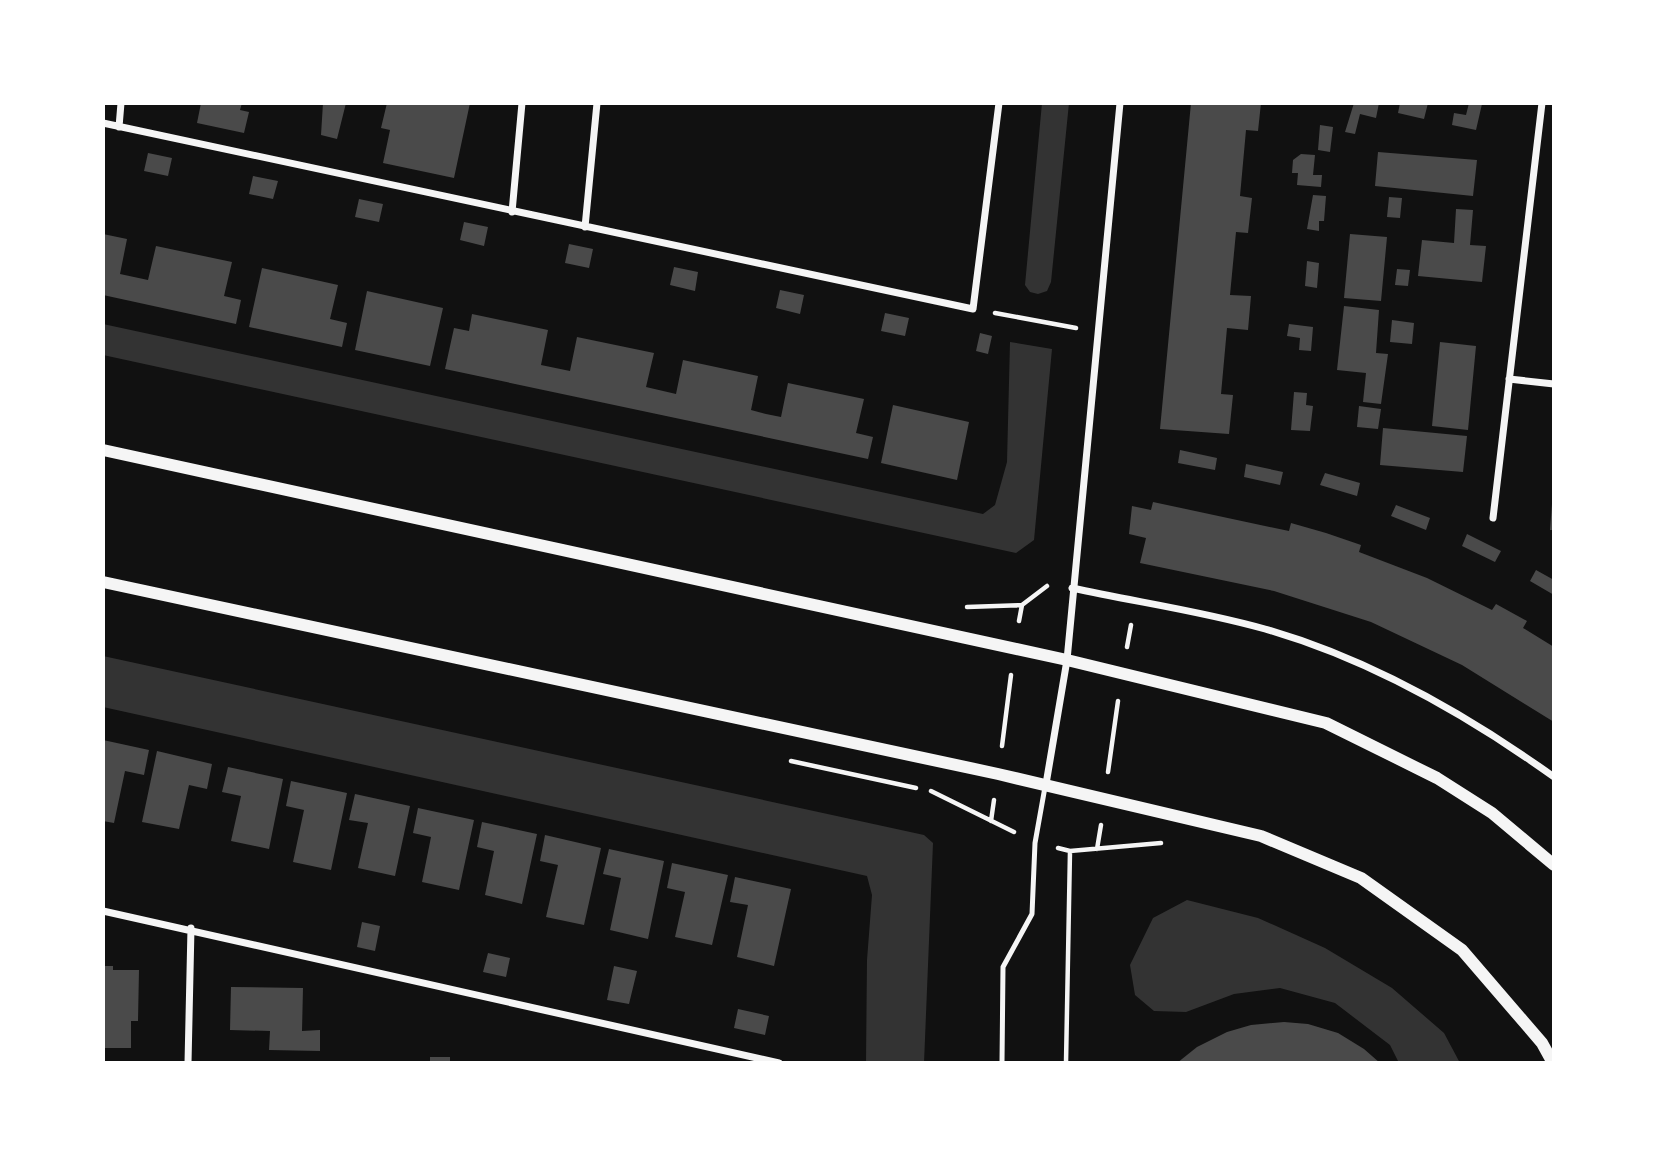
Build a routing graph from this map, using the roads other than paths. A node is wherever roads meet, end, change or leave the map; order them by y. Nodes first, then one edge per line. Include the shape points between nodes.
1 (121, 103) edge
2 (522, 103) edge
3 (597, 103) edge
4 (999, 103) edge
5 (1120, 103) edge
6 (1542, 103) edge
7 (103, 123) edge
8 (119, 127) junction
9 (512, 212) junction
10 (585, 227) junction
11 (1509, 379) junction
12 (1554, 384) edge
13 (103, 450) edge
14 (1493, 518) dead end
15 (103, 582) edge
16 (1072, 588) junction
17 (1067, 660) junction
18 (1554, 777) edge
19 (1046, 785) junction
20 (1554, 865) edge
21 (103, 911) edge
22 (191, 928) junction
23 (188, 1063) edge
24 (779, 1063) edge
25 (1002, 1063) edge
26 (1553, 1063) edge

1 - 8 street
2 - 9 street
3 - 10 street
4 - 10 street via 973,309
5 - 16 street
6 - 11 street
7 - 8 street
8 - 9 street
9 - 10 street
11 - 12 street
11 - 14 street
13 - 17 street
15 - 19 street
16 - 17 street
16 - 18 street via 1264,629 1332,652 1444,704
17 - 19 street
17 - 20 street via 1326,723 1437,778 1492,813
19 - 25 lane via 1035,843 1032,915 1003,967
19 - 26 street via 1261,836 1361,878 1462,950 1542,1043
21 - 22 street
22 - 23 street
22 - 24 street

